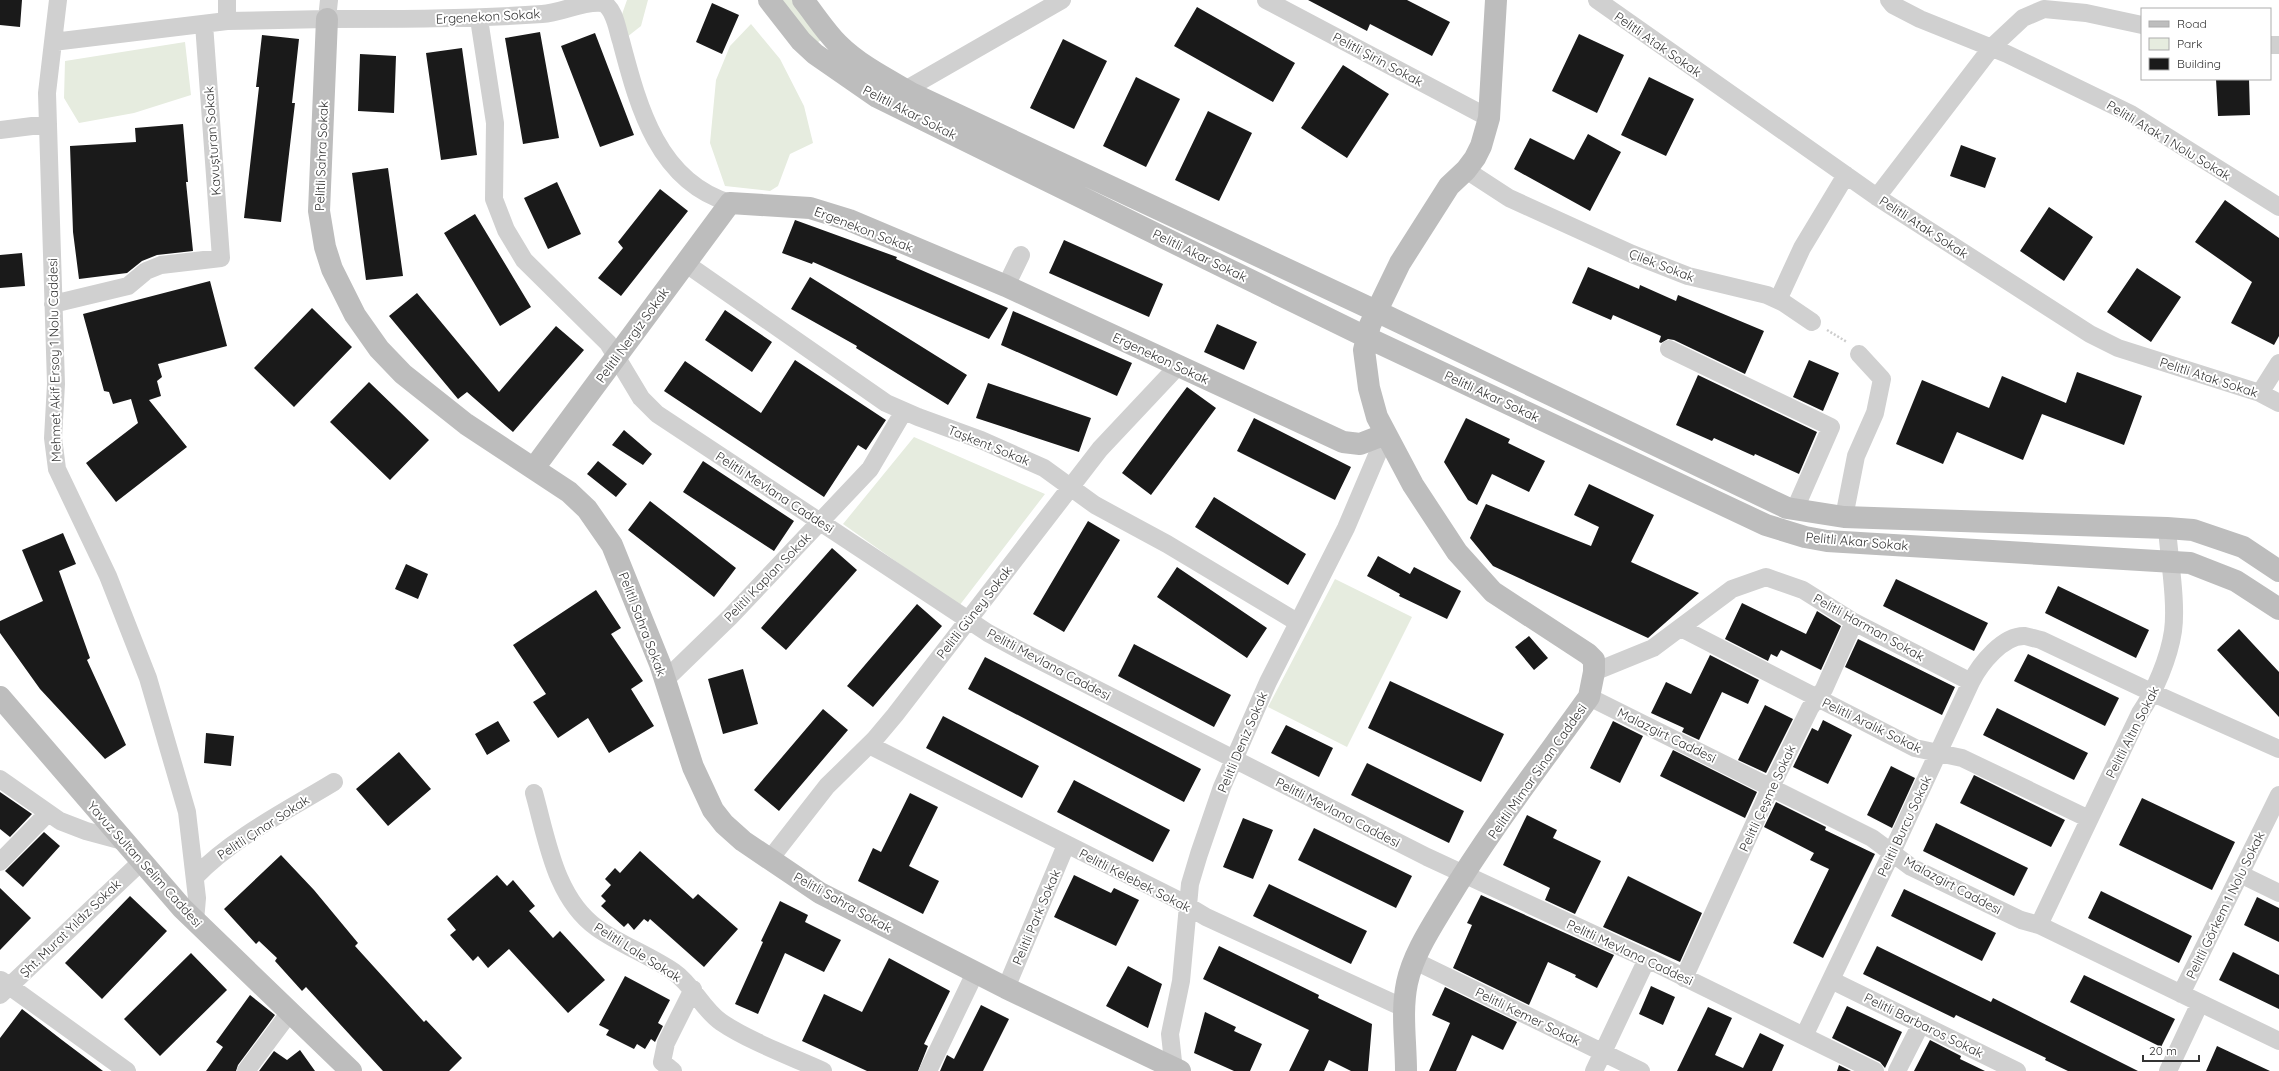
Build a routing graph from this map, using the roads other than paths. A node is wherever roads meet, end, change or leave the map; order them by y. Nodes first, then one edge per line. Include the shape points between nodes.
1 (58, 0) edge
2 (227, 0) edge
3 (769, 0) edge
4 (803, 0) edge
5 (1062, 0) edge
6 (1266, 0) edge
7 (1496, 0) edge
8 (1597, 0) edge
9 (1889, 0) edge
10 (605, 2) edge
11 (328, 9) edge
12 (479, 19) junction
13 (227, 21) junction
14 (204, 24) junction
15 (2141, 25) edge
16 (53, 42) junction
17 (1992, 47) junction
18 (905, 90) junction
19 (1489, 118) junction
20 (48, 124) junction
21 (0, 130) edge
22 (1466, 170) junction
23 (1846, 176) junction
24 (1877, 197) junction
25 (730, 203) junction
26 (2279, 207) edge
27 (1021, 255) dead end
28 (685, 263) junction
29 (1006, 286) junction
30 (1778, 300) junction
31 (53, 304) junction
32 (1376, 311) junction
33 (1812, 322) road end
34 (1366, 337) junction
35 (1669, 349) dead end
36 (1859, 354) road end
37 (616, 356) junction
38 (2279, 363) edge
39 (1179, 365) junction
40 (2260, 393) junction
41 (2279, 403) edge
42 (904, 411) junction
43 (1386, 434) junction
44 (534, 468) junction
45 (1071, 487) junction
46 (1794, 509) junction
47 (1844, 517) junction
48 (820, 522) junction
49 (2167, 528) junction
50 (2170, 561) junction
51 (2279, 570) edge
52 (2279, 609) edge
53 (968, 620) junction
54 (1297, 622) junction
55 (1854, 622) junction
56 (1681, 628) junction
57 (1594, 672) junction
58 (665, 680) junction
59 (1971, 682) junction
60 (2153, 693) junction
61 (0, 697) edge
62 (1590, 697) junction
63 (1817, 698) junction
64 (868, 745) junction
65 (2279, 749) edge
66 (1938, 754) junction
67 (1234, 759) junction
68 (0, 779) edge
69 (334, 782) dead end
70 (1771, 787) junction
71 (534, 793) dead end
72 (2279, 795) edge
73 (48, 813) junction
74 (2089, 819) junction
75 (123, 841) junction
76 (1066, 845) junction
77 (1892, 852) junction
78 (770, 859) junction
79 (0, 862) edge
80 (141, 862) junction
81 (1463, 874) junction
82 (2240, 874) junction
83 (195, 877) junction
84 (2279, 893) edge
85 (1188, 906) junction
86 (195, 921) junction
87 (2039, 925) junction
88 (1647, 959) junction
89 (1415, 961) junction
90 (975, 972) junction
91 (1684, 978) junction
92 (1831, 980) junction
93 (3, 987) edge
94 (1006, 988) junction
95 (693, 989) junction
96 (2181, 994) junction
97 (2200, 1003) junction
98 (1404, 1008) junction
99 (290, 1012) junction
100 (1921, 1024) junction
101 (1804, 1036) junction
102 (2279, 1041) edge
103 (1604, 1052) junction
104 (1176, 1070) edge
105 (1408, 1070) edge
106 (128, 1071) edge
107 (246, 1071) edge
108 (351, 1071) edge
109 (673, 1071) edge
110 (823, 1071) edge
111 (928, 1071) edge
112 (1594, 1071) edge
113 (1642, 1071) edge
114 (1875, 1071) edge
115 (1897, 1071) edge
116 (2017, 1071) edge
117 (2168, 1071) edge

1 - 16 street, Mehmet Akif Ersoy 1 Nolu Caddesi
2 - 13 street
3 - 34 street, Pelitli Akar Sokak via 801,41 826,65 877,97
4 - 18 street, Pelitli Akar Sokak via 825,30 847,52
5 - 18 street
6 - 19 street, Pelitli Şirin Sokak
7 - 19 street, Pelitli Mimar Sinan Caddesi
8 - 23 street, Pelitli Atak Sokak
9 - 17 street, Pelitli Atak 1 Nolu Sokak via 1893,5 1920,19
10 - 12 street, Ergenekon Sokak via 586,1 546,14
10 - 25 street, Ergenekon Sokak via 615,20 634,89 658,146 686,180 716,199
11 - 12 street, Ergenekon Sokak
11 - 13 street, Ergenekon Sokak
11 - 44 street, Pelitli Sahra Sokak via 318,211 332,269 359,320 378,349 403,374 466,424
12 - 37 street, Pelitli Mevlana Caddesi via 495,123 494,199 506,230 524,260 608,343
13 - 14 street
14 - 16 street
14 - 31 street, Kavuşturan Sokak via 221,258 161,264 146,271 128,286
15 - 17 street via 2086,13 2044,9 2023,18
16 - 20 street, Mehmet Akif Ersoy 1 Nolu Caddesi via 47,93
17 - 24 street
17 - 26 street, Pelitli Atak 1 Nolu Sokak via 2131,114
18 - 32 street, Pelitli Akar Sokak
19 - 22 street, Pelitli Mimar Sinan Caddesi via 1481,146
20 - 21 street
20 - 31 street, Mehmet Akif Ersoy 1 Nolu Caddesi
22 - 30 street, Çilek Sokak via 1509,198 1632,254 1688,276
22 - 32 street, Pelitli Mimar Sinan Caddesi via 1450,186 1400,262
23 - 24 street, Pelitli Atak Sokak
23 - 30 street via 1802,248
24 - 40 street, Pelitli Atak Sokak via 2090,334 2118,348
25 - 28 street, Pelitli Nergiz Sokak
25 - 29 street, Ergenekon Sokak via 816,210 848,220
27 - 29 street
28 - 37 street, Pelitli Nergiz Sokak
28 - 42 street, Taşkent Sokak via 886,403
29 - 39 street, Ergenekon Sokak
30 - 33 street, Çilek Sokak
31 - 83 street, Mehmet Akif Ersoy 1 Nolu Caddesi via 56,384 53,438 57,469 108,576 148,678 188,812
32 - 34 street, Pelitli Mimar Sinan Caddesi
32 - 46 street, Pelitli Akar Sokak via 1768,499
34 - 43 street, Pelitli Mimar Sinan Caddesi via 1365,356 1371,399
34 - 50 street, Pelitli Akar Sokak via 1766,525 1805,537 1827,541
35 - 46 street via 1831,428
36 - 47 street via 1882,379 1875,413 1856,456
37 - 44 street, Pelitli Nergiz Sokak
37 - 48 street, Pelitli Mevlana Caddesi via 641,398 657,414
38 - 40 street
39 - 43 street, Ergenekon Sokak via 1343,442 1360,444
39 - 45 street, Pelitli Güney Sokak via 1100,449
40 - 41 street, Pelitli Atak Sokak
42 - 45 street, Taşkent Sokak via 981,440 1044,468
42 - 48 street, Pelitli Kaplan Sokak via 870,469
43 - 54 street, Pelitli Deniz Sokak via 1346,528
43 - 57 street, Pelitli Mimar Sinan Caddesi via 1413,485 1457,552 1480,580 1493,592 1588,654 1594,660
44 - 58 street, Pelitli Sahra Sokak via 569,492 587,509 612,545
45 - 53 street, Pelitli Güney Sokak
45 - 54 street, Taşkent Sokak via 1095,505 1167,544
46 - 47 street, Pelitli Akar Sokak
47 - 49 street, Pelitli Akar Sokak
48 - 53 street, Pelitli Mevlana Caddesi
48 - 58 street, Pelitli Kaplan Sokak via 730,617
49 - 50 street, Pelitli Altın Sokak
49 - 51 street, Pelitli Akar Sokak via 2193,530 2243,547
50 - 52 street, Pelitli Akar Sokak via 2190,563 2236,580
50 - 60 street, Pelitli Altın Sokak via 2173,631
53 - 64 street, Pelitli Güney Sokak via 895,715
53 - 67 street, Pelitli Mevlana Caddesi via 1023,652
54 - 67 street, Pelitli Deniz Sokak
55 - 56 street, Pelitli Harman Sokak via 1803,590 1766,576 1732,589
55 - 59 street, Pelitli Harman Sokak
55 - 63 street, Pelitli Çeşme Sokak via 1824,689
56 - 57 street via 1653,648
56 - 63 street, Pelitli Aralık Sokak
57 - 62 street, Pelitli Mimar Sinan Caddesi
58 - 78 street, Pelitli Sahra Sokak via 692,767 713,810 738,837
59 - 60 street, Pelitli Burcu Sokak via 1980,666 1992,653 2006,642 2024,636 2041,640
59 - 66 street, Pelitli Burcu Sokak
60 - 65 street
60 - 74 street, Pelitli Altın Sokak via 2140,713
61 - 75 street, Yavuz Sultan Selim Caddesi
62 - 70 street, Malazgirt Caddesi
62 - 81 street, Pelitli Mimar Sinan Caddesi
63 - 66 street, Pelitli Aralık Sokak via 1915,748
63 - 70 street, Pelitli Çeşme Sokak
64 - 76 street, Pelitli Kelebek Sokak
64 - 78 street, Pelitli Güney Sokak via 827,786
66 - 74 street, Pelitli Aralık Sokak via 1962,758
66 - 77 street, Pelitli Burcu Sokak
67 - 81 street, Pelitli Mevlana Caddesi
67 - 85 street, Pelitli Deniz Sokak via 1199,854 1190,884
68 - 73 street
69 - 83 street, Pelitli Çınar Sokak via 210,862
70 - 77 street, Malazgirt Caddesi via 1872,838
70 - 91 street, Pelitli Çeşme Sokak
71 - 95 street, Pelitli Lale Sokak via 560,881 569,897 596,928 674,972
72 - 82 street, Pelitli Görkem 1 Nolu Sokak
73 - 75 street via 60,821 86,831
73 - 79 street
74 - 87 street, Pelitli Altın Sokak
75 - 80 street, Yavuz Sultan Selim Caddesi
76 - 85 street, Pelitli Kelebek Sokak
76 - 94 street, Pelitli Park Sokak
77 - 87 street, Malazgirt Caddesi via 1918,870 2020,920
77 - 92 street, Pelitli Burcu Sokak
78 - 90 street, Pelitli Sahra Sokak via 820,893
80 - 86 street, Yavuz Sultan Selim Caddesi
80 - 93 street, Şht. Murat Yıldız Sokak
81 - 88 street, Pelitli Mevlana Caddesi
81 - 89 street, Pelitli Mimar Sinan Caddesi
82 - 84 street
82 - 96 street, Pelitli Görkem 1 Nolu Sokak
83 - 86 street, Mehmet Akif Ersoy 1 Nolu Caddesi
85 - 98 street, Pelitli Kelebek Sokak
85 - 104 street, Pelitli Deniz Sokak via 1181,981 1170,1034
86 - 99 street, Yavuz Sultan Selim Caddesi
87 - 96 street, Malazgirt Caddesi
88 - 91 street, Pelitli Mevlana Caddesi
88 - 103 street
89 - 98 street, Pelitli Mimar Sinan Caddesi via 1407,984
89 - 103 street, Pelitli Kemer Sokak
90 - 94 street, Pelitli Sahra Sokak
90 - 111 street
91 - 101 street, Pelitli Mevlana Caddesi
92 - 100 street, Pelitli Barbaros Sokak
92 - 101 street, Pelitli Burcu Sokak
93 - 106 street
94 - 104 street, Pelitli Sahra Sokak
95 - 109 street via 666,1043 662,1062
95 - 110 street, Pelitli Lale Sokak via 721,1022
96 - 97 street, Malazgirt Caddesi
97 - 102 street, Malazgirt Caddesi
97 - 117 street
98 - 105 street, Pelitli Mimar Sinan Caddesi
99 - 107 street
99 - 108 street, Yavuz Sultan Selim Caddesi
100 - 115 street
100 - 116 street, Pelitli Barbaros Sokak
101 - 114 street, Pelitli Mevlana Caddesi
103 - 112 street
103 - 113 street, Pelitli Kemer Sokak

